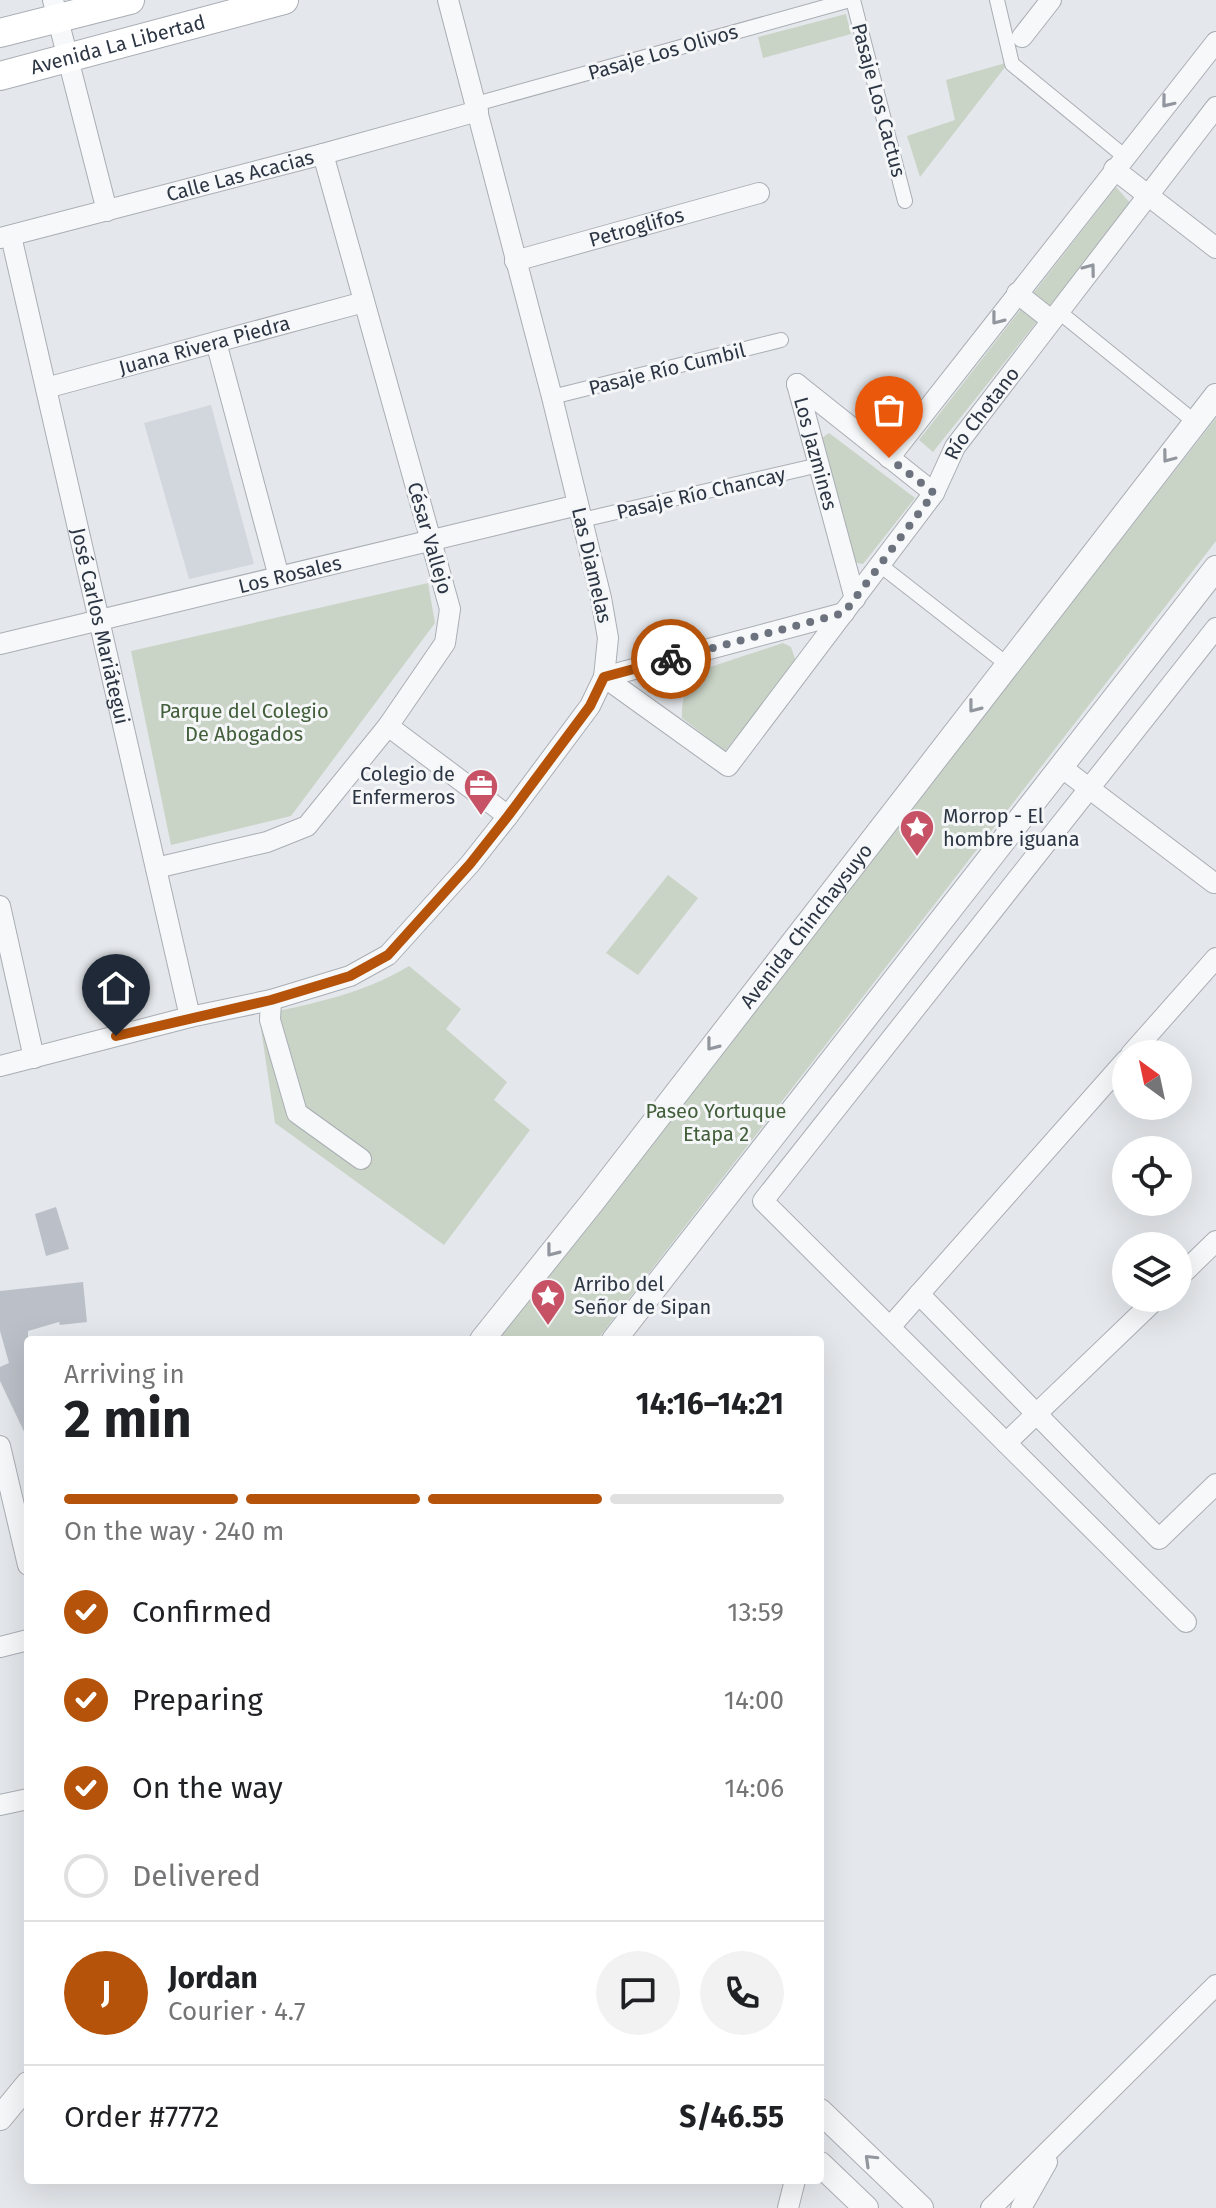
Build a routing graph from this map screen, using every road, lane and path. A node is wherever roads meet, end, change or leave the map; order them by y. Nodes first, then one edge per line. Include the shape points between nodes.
1 (130, 0) edge
2 (284, 0) edge
3 (448, 0) edge
4 (851, 0) edge
5 (997, 0) edge
6 (1051, 0) edge
7 (55, 9) edge
8 (0, 33) edge
9 (1022, 37) dead end
10 (1216, 42) edge
11 (68, 58) junction
12 (0, 76) edge
13 (1216, 107) edge
14 (477, 108) junction
15 (323, 154) junction
16 (1119, 162) junction
17 (759, 193) dead end
18 (1146, 194) junction
19 (905, 201) dead end
20 (107, 211) junction
21 (5, 237) edge
22 (1216, 248) edge
23 (515, 261) junction
24 (1017, 293) junction
25 (364, 302) junction
26 (1055, 315) junction
27 (781, 340) dead end
28 (216, 342) junction
29 (46, 388) junction
30 (1216, 396) edge
31 (552, 397) junction
32 (1195, 422) junction
33 (889, 458) junction
34 (819, 465) junction
35 (934, 493) junction
36 (580, 513) junction
37 (430, 540) junction
38 (880, 565) junction
39 (1216, 568) edge
40 (279, 577) junction
41 (850, 606) junction
42 (99, 620) junction
43 (1216, 628) edge
44 (0, 644) edge
45 (1008, 665) junction
46 (604, 677) junction
47 (388, 726) junction
48 (1061, 767) junction
49 (1089, 789) junction
50 (508, 816) junction
51 (156, 868) junction
52 (1215, 884) edge
53 (0, 906) edge
54 (1216, 958) edge
55 (271, 1000) junction
56 (190, 1017) junction
57 (1143, 1040) edge
58 (34, 1058) junction
59 (0, 1066) edge
60 (1112, 1076) edge
61 (361, 1159) dead end
62 (1216, 1241) edge
63 (1192, 1264) edge
64 (919, 1294) junction
65 (1143, 1312) edge
66 (890, 1327) junction
67 (485, 1336) edge
68 (617, 1336) edge
69 (1037, 1414) junction
70 (1006, 1443) junction
71 (0, 1446) edge
72 (1216, 1484) edge
73 (24, 1548) edge
74 (1186, 1622) dead end
75 (24, 1641) edge
76 (0, 1647) edge
77 (24, 1800) edge
78 (0, 1805) edge
79 (1216, 1985) edge
80 (24, 2089) edge
81 (824, 2115) edge
82 (0, 2118) edge
83 (1061, 2138) junction
84 (824, 2168) edge
85 (794, 2184) edge
86 (788, 2208) edge
87 (866, 2208) edge
88 (921, 2208) edge
89 (991, 2208) edge
90 (1021, 2208) edge

1 - 7 main road, Avenida La Libertad
2 - 11 main road, Avenida La Libertad
3 - 14 street, Las Diamelas
4 - 14 street, Pasaje Los Olivos
4 - 19 street, Pasaje Los Cactus
5 - 16 street via 1012,64
6 - 9 street
7 - 8 main road, Avenida La Libertad
7 - 11 street
10 -> 16 street
11 - 12 main road, Avenida La Libertad
11 - 20 street
13 - 18 street, Río Chotano
14 - 15 street, Calle Las Acacias
14 - 23 street, Las Diamelas
15 - 20 street, Calle Las Acacias
15 - 25 street, César Vallejo
16 - 18 street
16 - 24 street
17 - 23 street, Petroglifos
18 - 22 street
26 -> 18 street, Río Chotano
20 - 21 street, Calle Las Acacias
21 - 29 street, José Carlos Mariátegui
23 - 31 street, Las Diamelas
24 - 26 street
24 -> 33 street
25 - 28 street, Juana Rivera Piedra
25 - 37 street, César Vallejo
26 - 32 street
26 - 35 street, Río Chotano via 955,447
27 - 31 street, Pasaje Río Cumbil
28 - 29 street, Juana Rivera Piedra
28 - 40 street
29 - 42 street, José Carlos Mariátegui
30 - 32 street, Avenida Chinchaysuyo
31 - 36 street, Las Diamelas
32 -> 45 street, Avenida Chinchaysuyo
33 - 34 street, Los Jazmines via 797,384
33 - 35 street, Los Jazmines
34 - 36 street, Pasaje Río Chancay
34 - 41 street, Los Jazmines
35 - 38 street, Río Chotano
36 - 37 street, Los Rosales
36 - 46 street, Las Diamelas via 608,638
37 - 40 street, Los Rosales
37 - 47 street, César Vallejo via 450,609 445,643
38 - 41 street, Río Chotano
38 - 45 street
39 - 48 street
40 - 42 street, Los Rosales
41 - 46 street
41 - 46 street, Río Chotano via 728,766
42 - 44 street, Los Rosales
42 - 51 street, José Carlos Mariátegui
43 - 49 street
45 -> 67 street, Avenida Chinchaysuyo
46 - 50 street, Las Diamelas via 590,706
47 - 50 street
47 - 51 street, César Vallejo via 307,826 267,842
48 - 49 street
48 - 68 street
49 - 52 street
49 - 66 street via 763,1201
50 - 55 street, Las Diamelas via 388,955 350,976
51 - 56 street, José Carlos Mariátegui
53 - 58 street
54 - 57 street
55 - 56 street, Las Diamelas
55 - 61 street via 270,1020 297,1113
56 - 58 street, Las Diamelas
58 - 59 street, Las Diamelas
60 - 64 street
62 - 63 street
64 - 66 street
64 - 69 street
65 - 69 street
66 - 70 street
69 - 70 street
69 - 72 street via 1159,1539
70 - 74 street
71 - 73 street
75 - 76 street
77 - 78 street
79 - 83 street
80 - 82 street
88 -> 81 street
83 - 89 street
83 - 90 street
84 - 87 street
85 - 86 street

